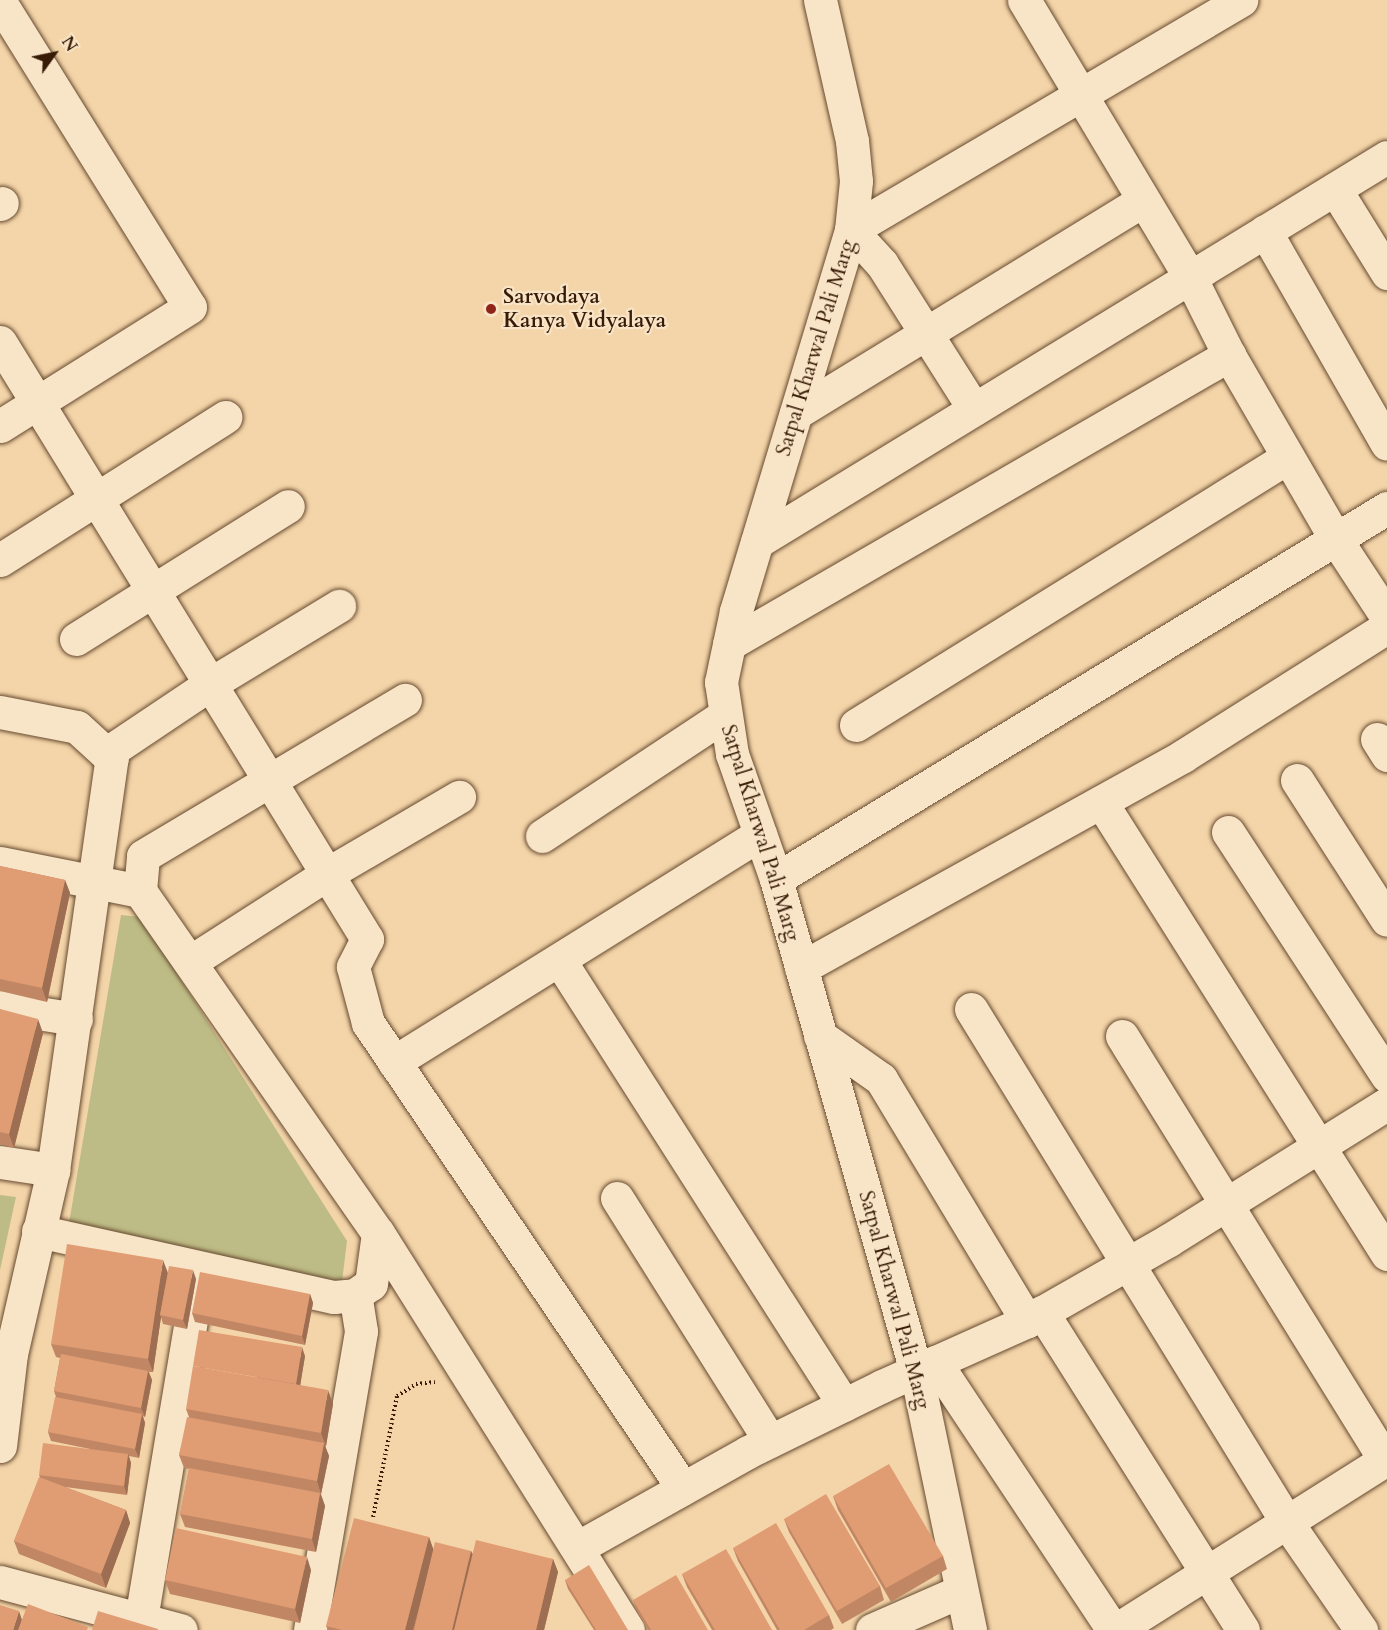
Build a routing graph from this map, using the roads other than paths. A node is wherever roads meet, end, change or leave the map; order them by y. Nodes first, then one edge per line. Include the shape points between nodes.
1 (820, 0) edge
2 (1024, 0) edge
3 (1241, 0) edge
4 (0, 2) edge
5 (1195, 12) edge
6 (1080, 97) junction
7 (1386, 159) edge
8 (1335, 189) junction
9 (1143, 200) junction
10 (851, 230) junction
11 (1265, 231) junction
12 (1387, 273) edge
13 (1190, 277) junction
14 (925, 333) junction
15 (0, 342) edge
16 (1229, 355) junction
17 (37, 403) junction
18 (974, 409) junction
19 (796, 413) junction
20 (225, 417) dead end
21 (0, 426) edge
22 (1387, 444) edge
23 (1288, 457) junction
24 (94, 497) junction
25 (288, 506) dead end
26 (1387, 508) edge
27 (1337, 541) junction
28 (757, 542) junction
29 (0, 560) edge
30 (152, 591) junction
31 (339, 606) dead end
32 (1387, 617) edge
33 (1387, 627) edge
34 (76, 639) dead end
35 (729, 644) junction
36 (210, 684) junction
37 (405, 700) dead end
38 (0, 712) edge
39 (725, 715) junction
40 (856, 725) dead end
41 (112, 759) junction
42 (1297, 780) dead end
43 (270, 781) junction
44 (459, 797) dead end
45 (1101, 802) junction
46 (1228, 832) dead end
47 (760, 834) junction
48 (542, 836) dead end
49 (0, 863) edge
50 (327, 874) junction
51 (776, 879) junction
52 (97, 881) junction
53 (140, 891) junction
54 (1387, 920) edge
55 (560, 961) junction
56 (190, 962) junction
57 (801, 968) junction
58 (0, 1007) edge
59 (971, 1009) dead end
60 (76, 1019) junction
61 (820, 1036) junction
62 (1122, 1036) dead end
63 (394, 1062) junction
64 (1387, 1076) edge
65 (1387, 1104) edge
66 (1319, 1145) junction
67 (0, 1162) edge
68 (53, 1170) junction
69 (617, 1198) dead end
70 (1226, 1204) junction
71 (38, 1231) junction
72 (378, 1233) junction
73 (1387, 1254) edge
74 (1125, 1265) junction
75 (200, 1270) junction
76 (355, 1295) junction
77 (1035, 1317) junction
78 (926, 1366) junction
79 (844, 1405) junction
80 (770, 1441) junction
81 (0, 1446) edge
82 (1386, 1460) edge
83 (683, 1488) junction
84 (1288, 1524) junction
85 (577, 1548) junction
86 (1208, 1574) junction
87 (0, 1582) edge
88 (961, 1591) junction
89 (141, 1619) junction
90 (182, 1630) edge
91 (310, 1630) edge
92 (628, 1630) edge
93 (872, 1630) edge
94 (970, 1630) edge
95 (1115, 1630) edge
96 (1242, 1630) edge
97 (1361, 1630) edge

1 - 10 street, Satpal Kharwal Pali Marg via 852,141 856,181
2 - 6 street
3 - 5 street
4 - 17 street via 190,307
5 - 6 street
6 - 9 street
6 - 10 street
7 - 8 street
8 - 11 street
8 - 12 street
9 - 13 street
9 - 14 street
10 - 14 street via 882,264
10 - 19 street, Satpal Kharwal Pali Marg
11 - 13 street
11 - 22 street
13 - 16 street
13 - 18 street
14 - 18 street
14 - 19 street
15 - 17 street
16 - 23 street
16 - 35 street
17 - 21 street
17 - 24 street
18 - 28 street
19 - 28 street, Satpal Kharwal Pali Marg
20 - 24 street
23 - 27 street
23 - 40 street
24 - 29 street
24 - 30 street
25 - 30 street
26 - 27 street
27 - 32 street
27 - 51 street
28 - 35 street, Satpal Kharwal Pali Marg
30 - 34 street
30 - 36 street
31 - 36 street
33 - 45 street via 1183,756
35 - 39 street, Satpal Kharwal Pali Marg via 721,682
36 - 41 street via 113,749
36 - 43 street
37 - 43 street
38 - 41 street via 77,727
39 - 47 street, Satpal Kharwal Pali Marg via 732,754
39 - 48 street
41 - 52 street
42 - 54 street
43 - 50 street
43 - 53 street via 143,856
44 - 50 street
45 - 57 street
45 - 66 street
46 - 64 street
47 - 51 street, Satpal Kharwal Pali Marg
47 - 55 street
49 - 52 street
50 - 56 street
50 - 63 street via 367,939 353,967 368,1023
51 - 57 street, Satpal Kharwal Pali Marg
52 - 53 street
52 - 60 street
53 - 56 street
55 - 63 street
55 - 79 street
56 - 72 street
57 - 61 street, Satpal Kharwal Pali Marg
58 - 60 street
59 - 74 street
60 - 68 street
61 - 77 street via 881,1079
61 - 78 street, Satpal Kharwal Pali Marg
62 - 70 street
63 - 83 street
65 - 66 street
66 - 70 street
66 - 73 street
67 - 68 street
68 - 71 street
69 - 80 street
70 - 74 street
70 - 82 street
71 - 75 street
71 - 81 street via 11,1353
72 - 76 street via 371,1284
72 - 85 street
74 - 77 street
74 - 84 street
75 - 76 street via 334,1297
75 - 89 street
76 - 91 street via 362,1331
77 - 78 street
77 - 86 street
78 - 79 street
78 - 88 street, Satpal Kharwal Pali Marg
78 - 95 street
79 - 80 street
80 - 83 street
82 - 84 street
83 - 85 street
84 - 86 street
84 - 97 street
85 - 92 street
86 - 95 street
86 - 96 street
87 - 89 street
88 - 93 street
88 - 94 street, Satpal Kharwal Pali Marg
89 - 90 street

